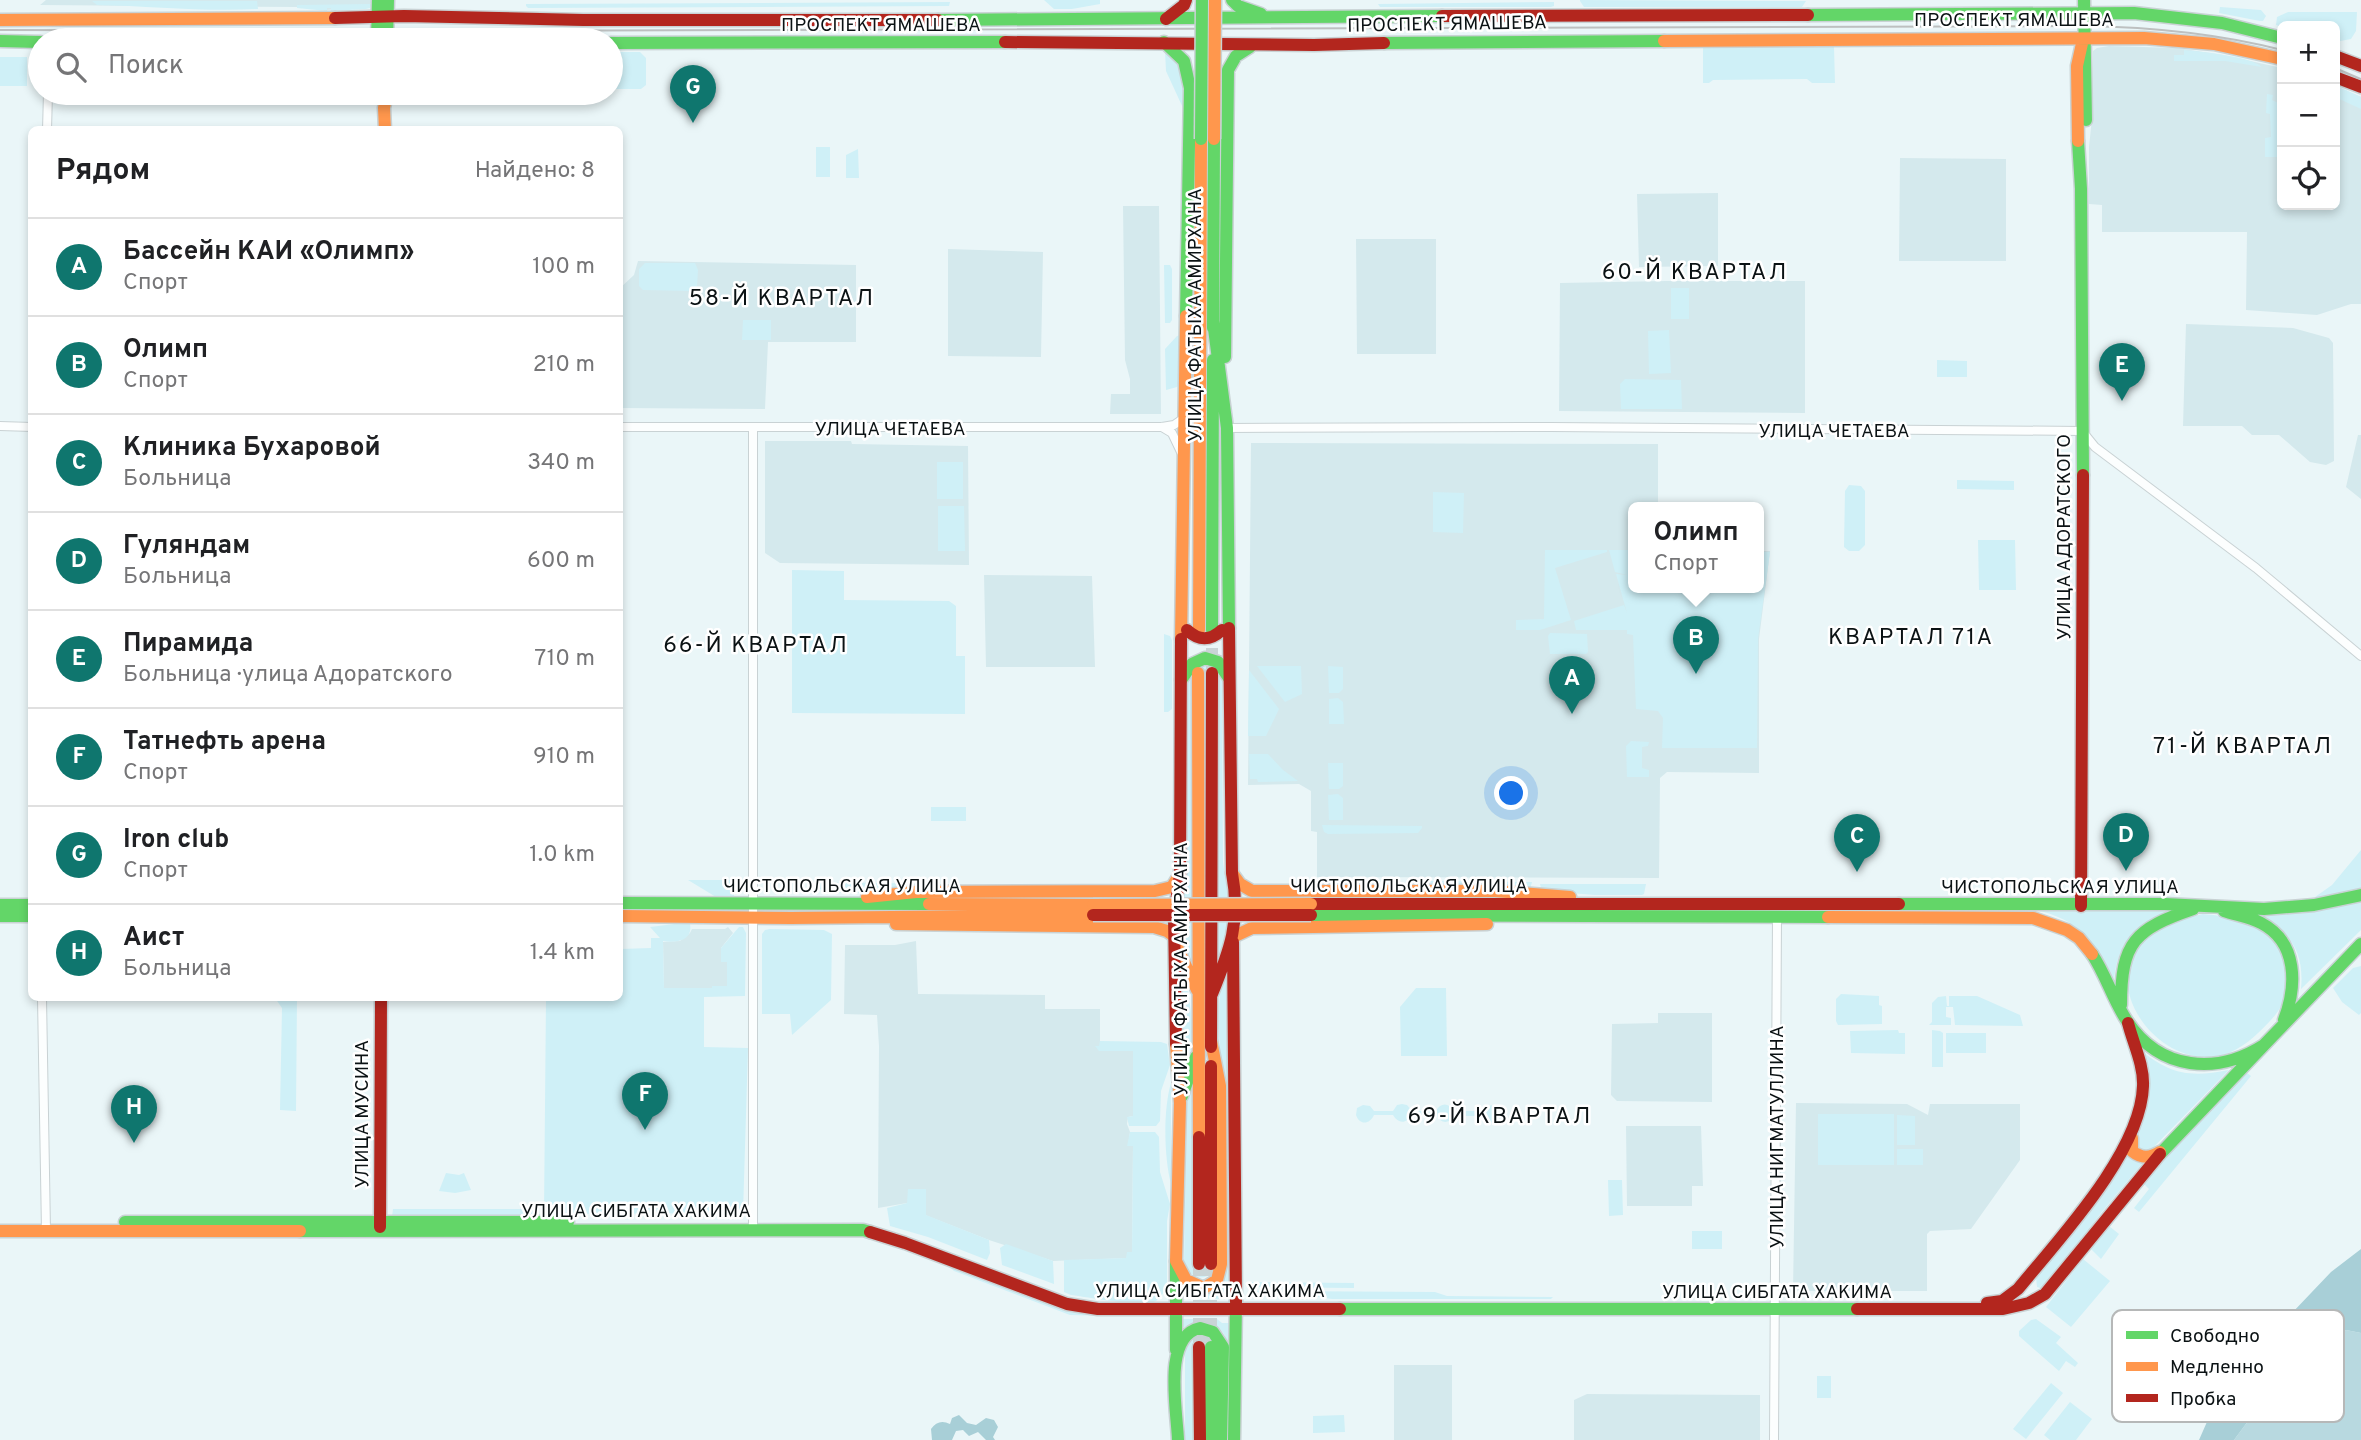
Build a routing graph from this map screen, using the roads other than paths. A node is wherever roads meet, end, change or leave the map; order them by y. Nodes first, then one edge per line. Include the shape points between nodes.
1 (378, 0) edge
2 (388, 0) edge
3 (1186, 0) edge
4 (1202, 0) edge
5 (1215, 0) edge
6 (1232, 0) edge
7 (2083, 6) edge
8 (1268, 17) junction
9 (383, 18) junction
10 (1166, 19) junction
11 (0, 20) edge
12 (380, 28) edge
13 (385, 28) edge
14 (2277, 37) edge
15 (2083, 38) junction
16 (0, 41) edge
17 (28, 42) edge
18 (1164, 42) junction
19 (623, 43) edge
20 (1261, 44) junction
21 (2340, 58) edge
22 (2277, 59) edge
23 (2361, 66) edge
24 (2340, 79) edge
25 (1190, 88) junction
26 (2361, 88) edge
27 (1228, 89) junction
28 (47, 105) edge
29 (383, 105) edge
30 (385, 105) edge
31 (384, 108) junction
32 (47, 126) edge
33 (385, 126) edge
34 (1207, 139) junction
35 (1213, 321) junction
36 (1200, 348) junction
37 (1224, 388) junction
38 (1186, 413) junction
39 (0, 426) edge
40 (28, 427) edge
41 (623, 427) edge
42 (1161, 427) junction
43 (753, 428) junction
44 (1227, 428) junction
45 (2082, 431) junction
46 (1184, 461) junction
47 (1181, 617) junction
48 (1228, 617) junction
49 (2361, 656) edge
50 (1205, 673) tunnel mouth
51 (1180, 680) junction
52 (1230, 681) junction
53 (1232, 873) junction
54 (1180, 874) junction
55 (1281, 891) junction
56 (1120, 892) junction
57 (2361, 895) edge
58 (623, 903) edge
59 (829, 904) junction
60 (1622, 904) junction
61 (0, 905) edge
62 (28, 905) edge
63 (2081, 906) junction
64 (2198, 908) junction
65 (2214, 908) junction
66 (1093, 910) junction
67 (1311, 910) junction
68 (752, 911) junction
69 (0, 916) edge
70 (28, 916) edge
71 (623, 916) edge
72 (1573, 916) junction
73 (1777, 917) junction
74 (847, 918) junction
75 (1121, 927) junction
76 (1282, 928) junction
77 (1234, 939) junction
78 (1176, 942) junction
79 (2361, 944) edge
80 (1206, 994) junction
81 (42, 1001) edge
82 (381, 1001) edge
83 (2120, 1006) junction
84 (2128, 1023) junction
85 (2279, 1031) junction
86 (1205, 1044) junction
87 (2264, 1045) junction
88 (1180, 1103) junction
89 (2133, 1130) junction
90 (2167, 1147) junction
91 (1237, 1158) junction
92 (1222, 1176) junction
93 (0, 1223) edge
94 (753, 1225) junction
95 (46, 1227) junction
96 (380, 1227) junction
97 (0, 1231) edge
98 (1176, 1261) junction
99 (1205, 1264) tunnel mouth
100 (2034, 1269) junction
101 (2050, 1289) junction
102 (1175, 1306) junction
103 (1237, 1306) junction
104 (1775, 1307) junction
105 (1176, 1350) junction
106 (1221, 1420) junction
107 (1178, 1440) edge
108 (1200, 1440) edge
109 (1211, 1440) edge
110 (1221, 1440) edge
111 (1233, 1440) edge
112 (1774, 1440) edge

1 - 9 main road
2 - 9 main road
3 - 10 main road
4 - 34 main road, УЛИЦА ФАТЫХА АМИРХАНА, bridge
5 - 34 main road, УЛИЦА ФАТЫХА АМИРХАНА, bridge
6 - 8 main road
7 - 8 main road, ПРОСПЕКТ ЯМАШЕВА via 2022,15
7 - 14 main road, ПРОСПЕКТ ЯМАШЕВА via 2173,15
7 - 15 main road, УЛИЦА АДОРАТСКОГО
8 - 10 main road, ПРОСПЕКТ ЯМАШЕВА
9 - 10 main road, ПРОСПЕКТ ЯМАШЕВА
9 - 11 main road, ПРОСПЕКТ ЯМАШЕВА
9 - 12 main road
9 - 13 main road
15 - 20 main road, ПРОСПЕКТ ЯМАШЕВА
15 - 22 main road, ПРОСПЕКТ ЯМАШЕВА via 2182,40
15 - 45 main road, УЛИЦА АДОРАТСКОГО via 2077,66
16 - 17 main road
18 - 19 main road, ПРОСПЕКТ ЯМАШЕВА
18 - 20 main road, ПРОСПЕКТ ЯМАШЕВА
18 - 25 main road via 1183,56
20 - 27 main road via 1233,57
21 - 23 main road
24 - 26 main road
25 - 27 main road via 1194,78 1206,71 1218,74
25 - 38 main road
27 - 37 main road
28 - 32 street
29 - 31 main road
30 - 31 main road
31 - 33 main road
34 - 35 main road, УЛИЦА ФАТЫХА АМИРХАНА
34 - 36 main road, УЛИЦА ФАТЫХА АМИРХАНА
35 - 36 main road, УЛИЦА ФАТЫХА АМИРХАНА via 1205,630
35 - 37 main road
36 - 38 main road
37 - 44 main road
38 - 42 street, УЛИЦА ЧЕТАЕВА via 1174,425
38 - 46 main road
39 - 40 street
41 - 43 street, УЛИЦА ЧЕТАЕВА
42 - 43 street, УЛИЦА ЧЕТАЕВА
42 - 46 street via 1172,433
43 - 68 street
44 - 45 street, УЛИЦА ЧЕТАЕВА
44 - 48 main road
45 - 49 street via 2095,447 2256,568
45 - 63 main road, УЛИЦА АДОРАТСКОГО
46 - 47 main road
47 - 48 main road via 1191,634 1206,639 1222,632
47 - 51 main road
48 - 52 main road
50 - 80 main road, УЛИЦА ФАТЫХА АМИРХАНА
51 - 52 main road via 1188,666 1206,658 1222,666
51 - 54 main road
52 - 53 main road
53 - 55 main road via 1248,890
53 - 77 main road via 1237,906
54 - 56 main road via 1170,888
54 - 78 main road
55 - 60 main road via 1495,891
55 - 76 main road via 1269,907
56 - 59 main road via 916,892
56 - 75 main road via 1129,897 1135,912 1129,924
57 - 65 main road, ЧИСТОПОЛЬСКАЯ УЛИЦА via 2281,907
58 - 68 main road, ЧИСТОПОЛЬСКАЯ УЛИЦА
59 - 66 main road, ЧИСТОПОЛЬСКАЯ УЛИЦА
59 - 68 main road, ЧИСТОПОЛЬСКАЯ УЛИЦА
60 - 63 main road, ЧИСТОПОЛЬСКАЯ УЛИЦА
60 - 67 main road, ЧИСТОПОЛЬСКАЯ УЛИЦА
61 - 62 main road
63 - 64 main road, ЧИСТОПОЛЬСКАЯ УЛИЦА
64 - 65 main road, ЧИСТОПОЛЬСКАЯ УЛИЦА
64 - 83 main road, ЧИСТОПОЛЬСКАЯ УЛИЦА via 2163,918 2132,943 2123,961
65 - 85 main road, ЧИСТОПОЛЬСКАЯ УЛИЦА via 2264,924 2289,953 2293,993
66 - 67 main road, ЧИСТОПОЛЬСКАЯ УЛИЦА, bridge
66 - 74 main road, ЧИСТОПОЛЬСКАЯ УЛИЦА
67 - 72 main road, ЧИСТОПОЛЬСКАЯ УЛИЦА
68 - 71 main road, ЧИСТОПОЛЬСКАЯ УЛИЦА
68 - 74 main road, ЧИСТОПОЛЬСКАЯ УЛИЦА
68 - 94 street
69 - 70 main road
72 - 73 main road, ЧИСТОПОЛЬСКАЯ УЛИЦА
72 - 76 main road via 1554,922
73 - 83 main road, ЧИСТОПОЛЬСКАЯ УЛИЦА via 2033,918 2051,922 2085,944
73 - 104 street, УЛИЦА НИГМАТУЛЛИНА
74 - 75 main road via 920,926
75 - 78 main road via 1154,927 1167,931
76 - 77 main road via 1248,929
77 - 80 main road
77 - 91 main road
78 - 80 main road
78 - 88 main road via 1174,1005
79 - 85 main road, ЧИСТОПОЛЬСКАЯ УЛИЦА
80 - 86 main road, УЛИЦА ФАТЫХА АМИРХАНА
81 - 95 street
82 - 96 main road, УЛИЦА МУСИНА
83 - 84 main road, ЧИСТОПОЛЬСКАЯ УЛИЦА
84 - 87 main road, ЧИСТОПОЛЬСКАЯ УЛИЦА via 2160,1053 2199,1066 2241,1059
84 - 89 main road, УЛИЦА СИБГАТА ХАКИМА via 2144,1084
85 - 87 main road, ЧИСТОПОЛЬСКАЯ УЛИЦА
86 - 88 main road
86 - 92 main road via 1220,1086
86 - 99 main road, УЛИЦА ФАТЫХА АМИРХАНА
87 - 90 main road, УЛИЦА СИБГАТА ХАКИМА
88 - 98 main road
89 - 90 main road via 2130,1145 2141,1157
89 - 100 main road, УЛИЦА СИБГАТА ХАКИМА via 2096,1188
90 - 101 main road, УЛИЦА СИБГАТА ХАКИМА
91 - 92 main road
91 - 103 main road
92 - 98 main road via 1217,1280 1203,1288 1192,1284
93 - 95 main road, УЛИЦА СИБГАТА ХАКИМА
94 - 96 main road, УЛИЦА СИБГАТА ХАКИМА
94 - 102 main road, УЛИЦА СИБГАТА ХАКИМА via 871,1231 1076,1307
95 - 96 main road, УЛИЦА СИБГАТА ХАКИМА
95 - 97 main road, УЛИЦА СИБГАТА ХАКИМА
98 - 102 main road
100 - 101 main road via 2032,1290 2038,1294
100 - 104 main road, УЛИЦА СИБГАТА ХАКИМА via 2010,1296 1994,1303
101 - 104 main road, УЛИЦА СИБГАТА ХАКИМА via 2029,1303 2003,1309
102 - 103 main road, УЛИЦА СИБГАТА ХАКИМА
102 - 105 main road
103 - 104 main road, УЛИЦА СИБГАТА ХАКИМА
103 - 111 main road
104 - 112 street, УЛИЦА НИГМАТУЛЛИНА
105 - 106 main road via 1188,1333 1198,1328 1219,1336 1223,1347
105 - 107 main road
106 - 110 main road
106 - 111 main road
108 - 109 main road via 1205,1347

